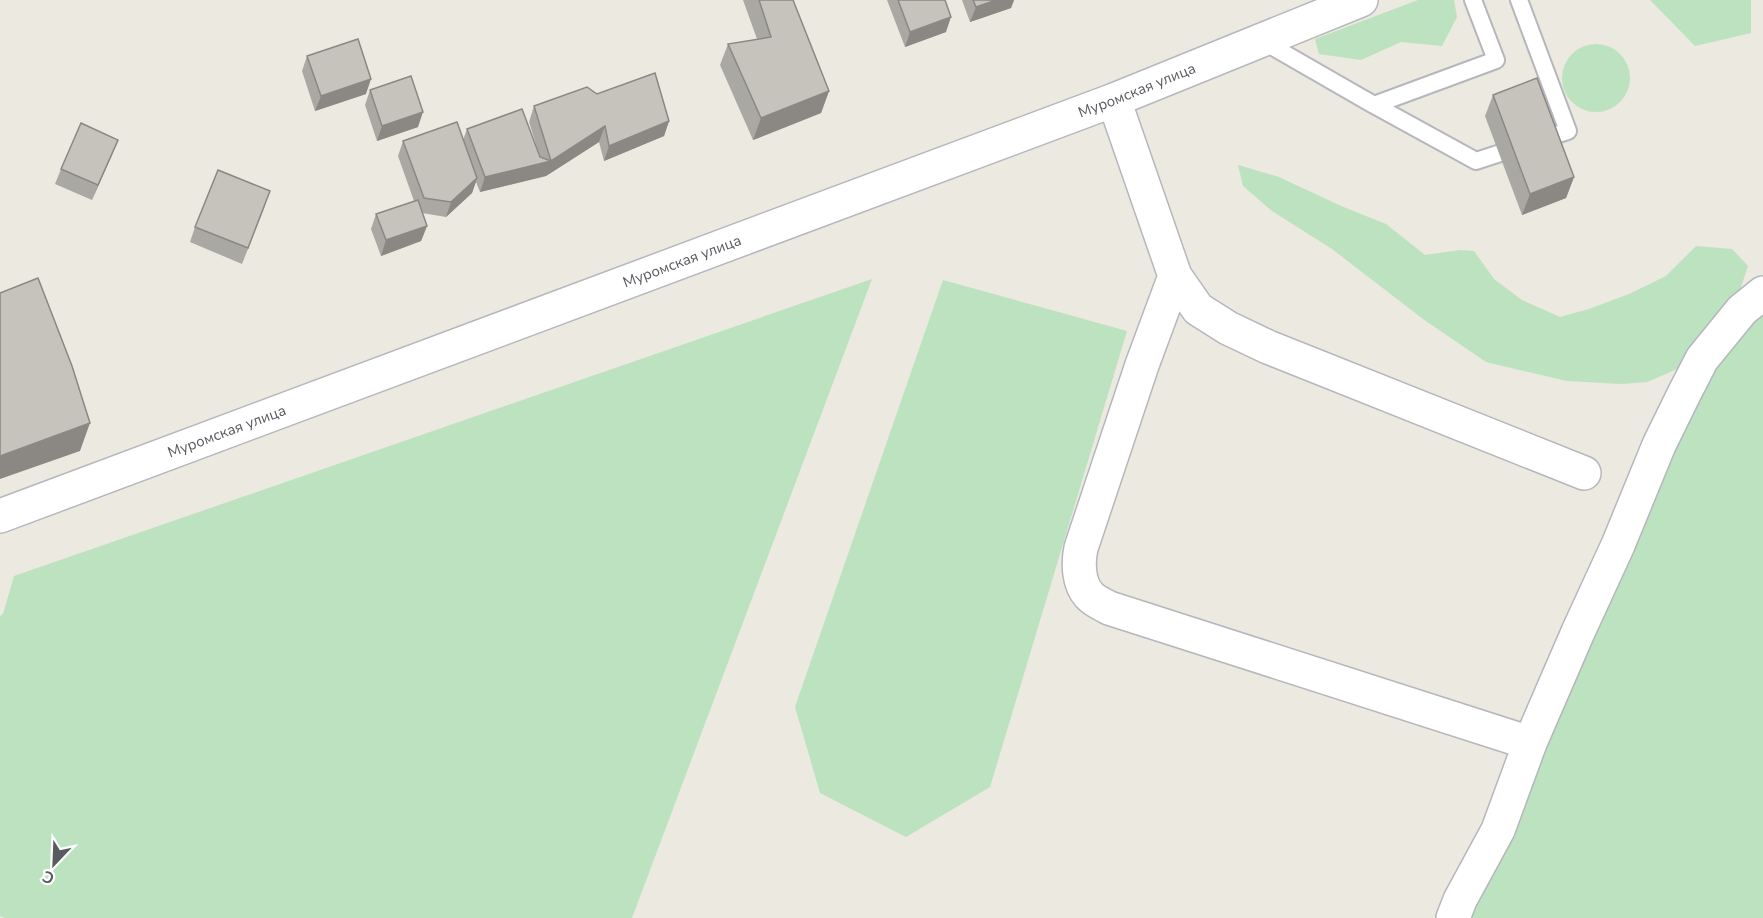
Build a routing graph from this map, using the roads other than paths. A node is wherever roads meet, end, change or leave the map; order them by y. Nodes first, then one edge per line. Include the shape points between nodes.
1 (1361, 0) edge
2 (1473, 0) edge
3 (1519, 0) edge
4 (1261, 40) junction
5 (1114, 100) junction
6 (1374, 105) junction
7 (1175, 276) junction
8 (1763, 293) edge
9 (1584, 473) dead end
10 (0, 516) edge
11 (1530, 743) junction
12 (1453, 918) edge

1 - 4 street, Муромская улица
2 - 6 lane via 1496,60
3 - 6 lane via 1568,131 1476,161
4 - 5 street, Муромская улица
4 - 6 lane
5 - 7 street
5 - 10 street, Муромская улица
7 - 9 street via 1198,309 1228,328
7 - 11 street via 1081,548 1078,561 1086,593 1118,611
8 - 11 street via 1742,310 1702,359 1659,445
11 - 12 street via 1498,830

